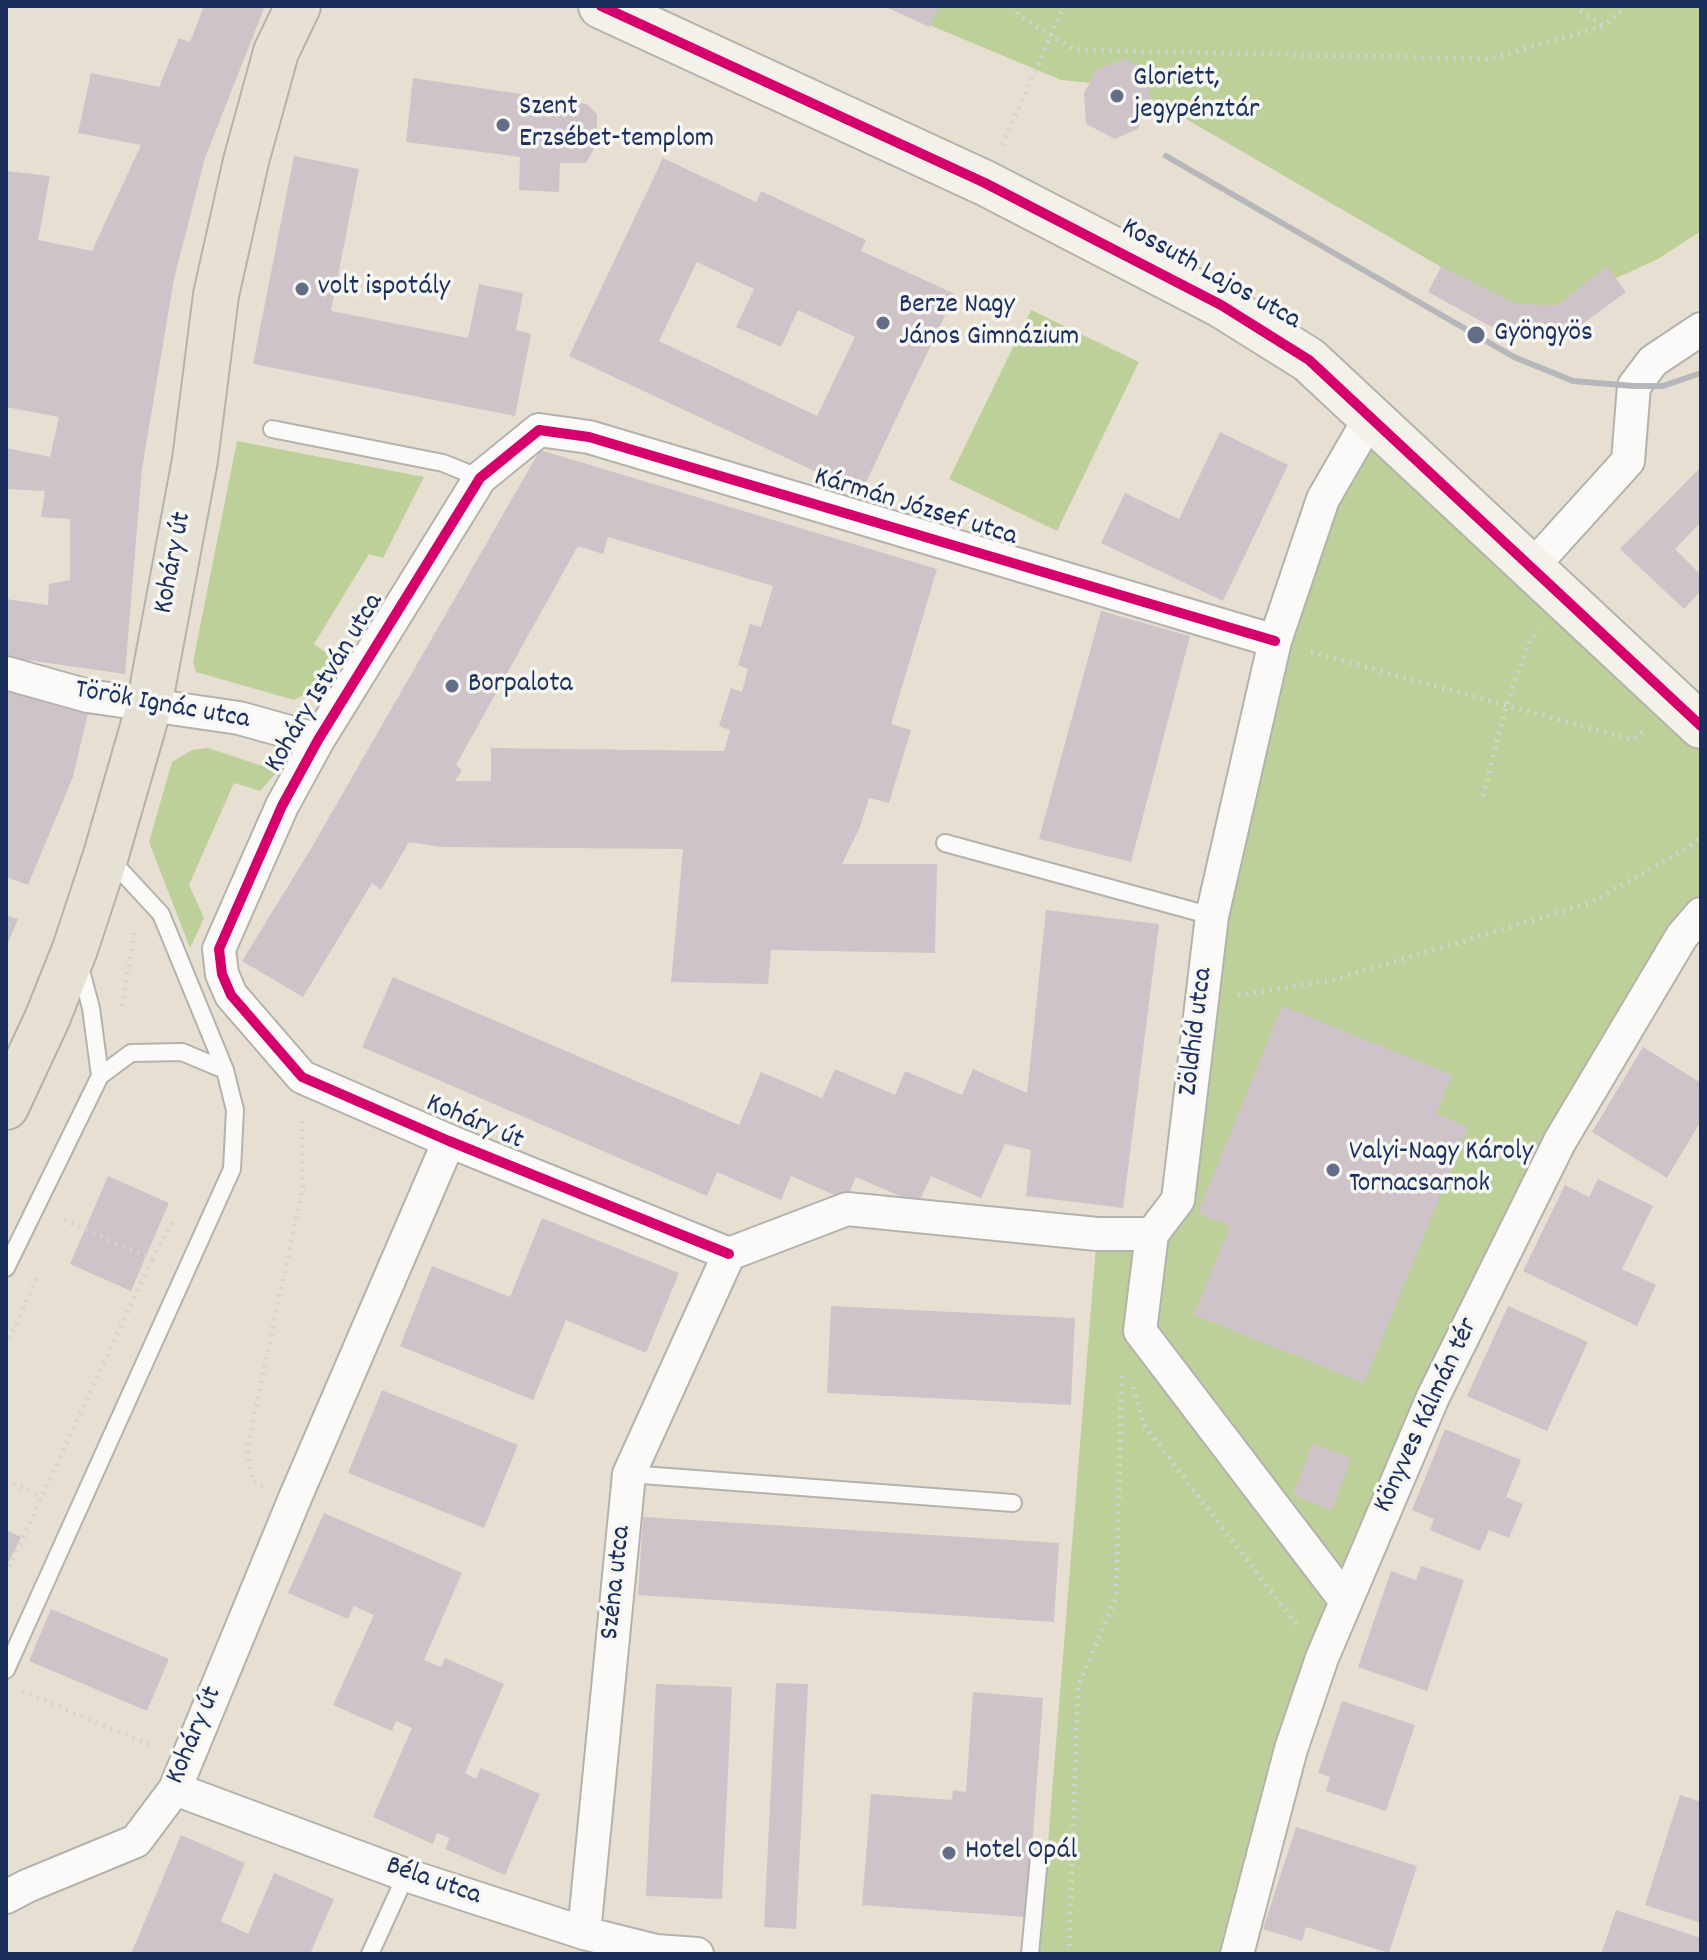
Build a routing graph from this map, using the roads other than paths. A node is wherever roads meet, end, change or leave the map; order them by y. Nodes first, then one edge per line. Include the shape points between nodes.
1 (298, 6) edge
2 (601, 6) edge
3 (1701, 329) edge
4 (1371, 416) junction
5 (272, 429) dead end
6 (539, 430) joint
7 (480, 478) junction
8 (1532, 567) junction
9 (1275, 641) junction
10 (6, 673) edge
11 (149, 706) junction
12 (1688, 714) edge
13 (318, 740) junction
14 (945, 843) dead end
15 (106, 855) junction
16 (1701, 914) edge
17 (1212, 916) junction
18 (75, 949) junction
19 (231, 995) joint
20 (225, 1070) junction
21 (100, 1076) junction
22 (6, 1107) edge
23 (449, 1141) junction
24 (1152, 1234) junction
25 (729, 1254) junction
26 (6, 1268) edge
27 (629, 1474) junction
28 (1013, 1503) dead end
29 (1345, 1600) junction
30 (6, 1670) edge
31 (181, 1775) junction
32 (1039, 1857) dead end
33 (406, 1875) junction
34 (6, 1897) edge
35 (584, 1933) junction
36 (656, 1953) edge
37 (370, 1954) edge
38 (697, 1954) edge
39 (1030, 1954) edge
40 (1237, 1954) edge

1 - 11 main road, Koháry út via 276,52 219,280 195,460
2 - 4 street, Kossuth Lajos utca via 985,183 1221,305 1309,360
3 - 8 street via 1653,361 1634,386 1628,461
4 - 8 street, Kossuth Lajos utca
4 - 9 street, Zöldhíd utca via 1323,499
5 - 7 lane via 443,463
6 - 7 street, Koháry István utca
6 - 9 street, Kármán József utca via 589,437
7 - 13 street, Koháry István utca
8 - 12 street, Kossuth Lajos utca
9 - 17 street, Zöldhíd utca
10 - 11 street, Török Ignác utca
11 - 13 street, Török Ignác utca via 239,718
11 - 15 main road, Koháry út
13 - 19 street, Koháry István utca via 282,806 219,949
14 - 17 lane
15 - 18 main road, Koháry út
15 - 20 lane via 161,914
16 - 29 street, Könyves Kálmán tér via 1682,936 1560,1141 1433,1397
17 - 24 street, Zöldhíd utca via 1178,1200
18 - 21 lane via 91,1008
18 - 22 main road, Koháry út
19 - 23 street, Koháry út via 302,1077
20 - 21 lane via 182,1052 131,1053
20 - 30 lane via 235,1110 232,1169
21 - 26 lane
23 - 25 street, Koháry út
23 - 31 street, Koháry út
24 - 25 street via 1097,1234 847,1209
24 - 29 street via 1131,1341
25 - 27 street, Széna utca
27 - 28 lane
27 - 35 street, Széna utca
29 - 40 street, Könyves Kálmán tér via 1291,1749
31 - 33 street, Béla utca
31 - 34 street, Koháry út via 136,1841
32 - 39 lane
33 - 35 street, Béla utca
33 - 37 lane
35 - 36 street, Béla utca
36 - 38 street, Béla utca

